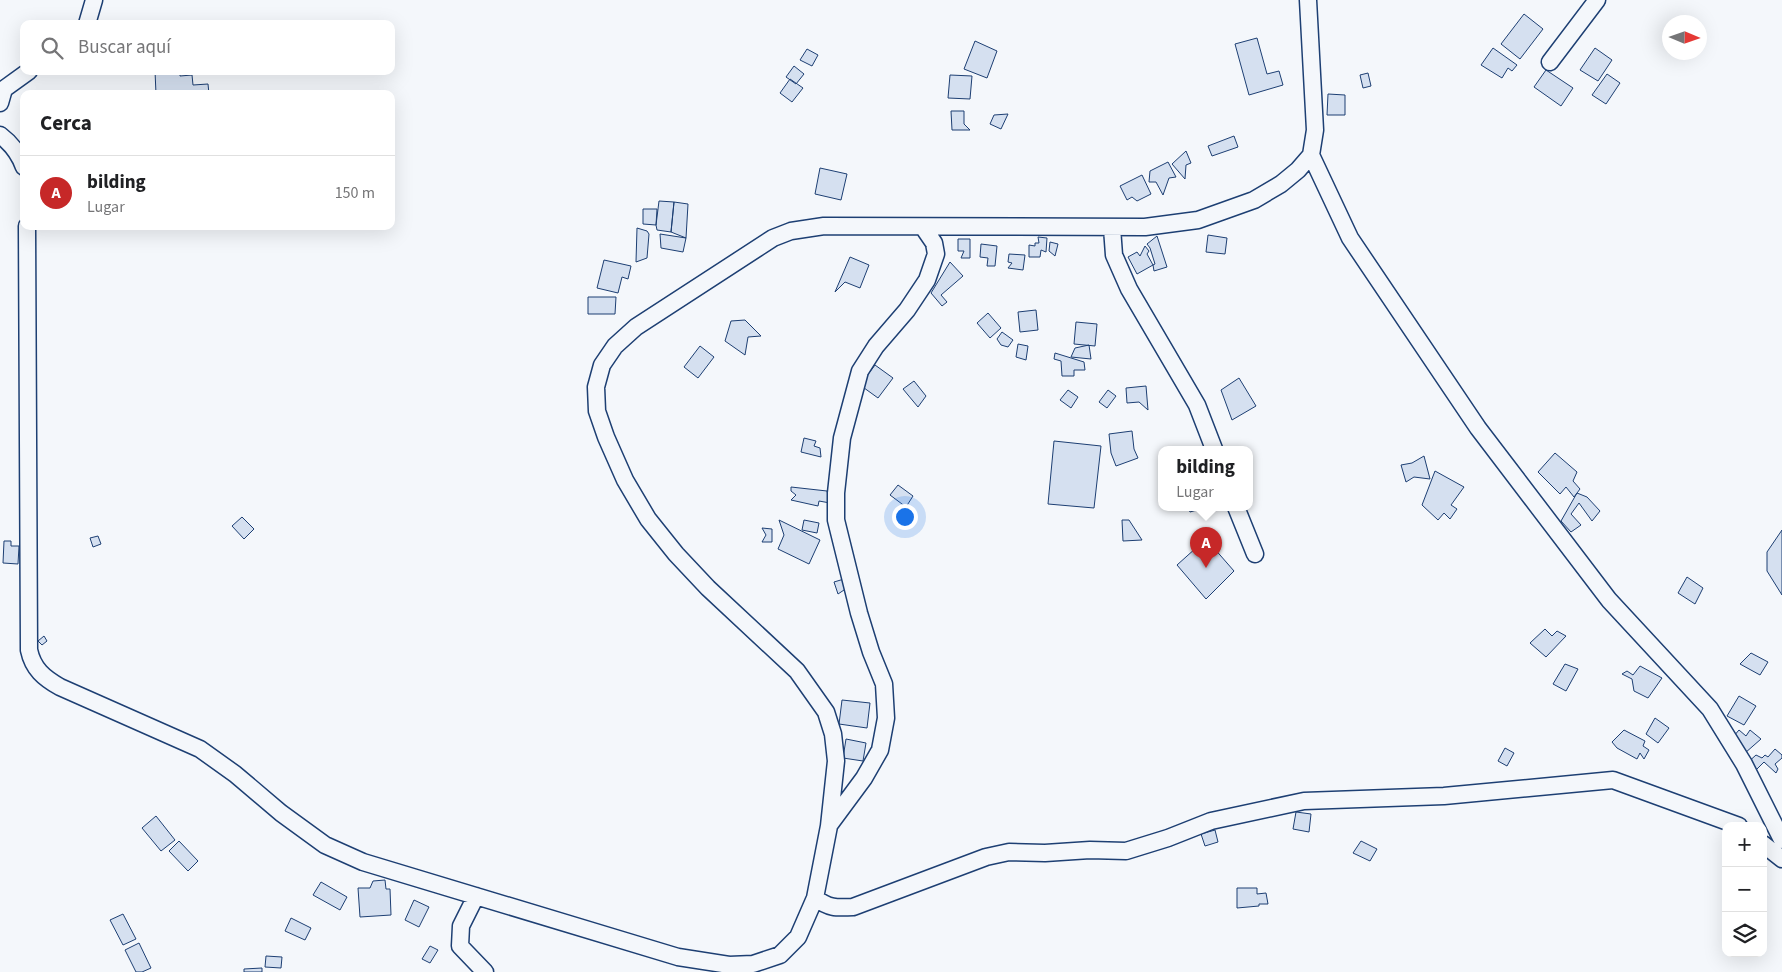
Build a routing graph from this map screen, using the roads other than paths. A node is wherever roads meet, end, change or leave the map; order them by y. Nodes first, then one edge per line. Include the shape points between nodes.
1 (94, 0) edge
2 (1308, 0) edge
3 (1597, 0) edge
4 (88, 20) edge
5 (1550, 62) dead end
6 (23, 75) edge
7 (2, 89) edge
8 (0, 135) edge
9 (1311, 155) junction
10 (20, 157) edge
11 (923, 227) junction
12 (1112, 228) junction
13 (27, 230) edge
14 (1213, 446) edge
15 (1238, 511) edge
16 (1255, 554) dead end
17 (1728, 822) edge
18 (829, 826) junction
19 (1782, 840) edge
20 (1767, 847) edge
21 (1782, 859) edge
22 (476, 896) junction
23 (815, 898) junction
24 (485, 972) edge

1 - 4 street
2 - 9 street via 1315,130
3 - 5 street
6 - 7 street
8 - 10 street via 11,143
9 - 12 street via 1281,184 1224,212 1173,224
9 - 19 street via 1350,238 1478,428 1609,600 1710,709 1744,764
11 - 12 street
11 - 18 street via 934,243 936,254 927,280 860,372 842,438 836,520 859,612 884,684 886,718 880,750
11 - 18 street via 824,226 791,231 773,238 636,326 615,346 602,365 596,387 597,411 606,436 625,480 648,519 708,588 797,670 826,712 836,761
12 - 14 street via 1114,255 1129,289 1197,405
13 - 22 street via 29,650 38,672 60,687 200,749 325,845 363,862
15 - 16 street
17 - 23 street via 1613,780 1444,796 1304,801 1211,821 1126,851 1010,852 986,857 853,907 834,908
18 - 23 street
20 - 21 street
22 - 23 street via 678,958 729,965 753,964 780,955 798,937
22 - 24 street via 461,926 460,946

